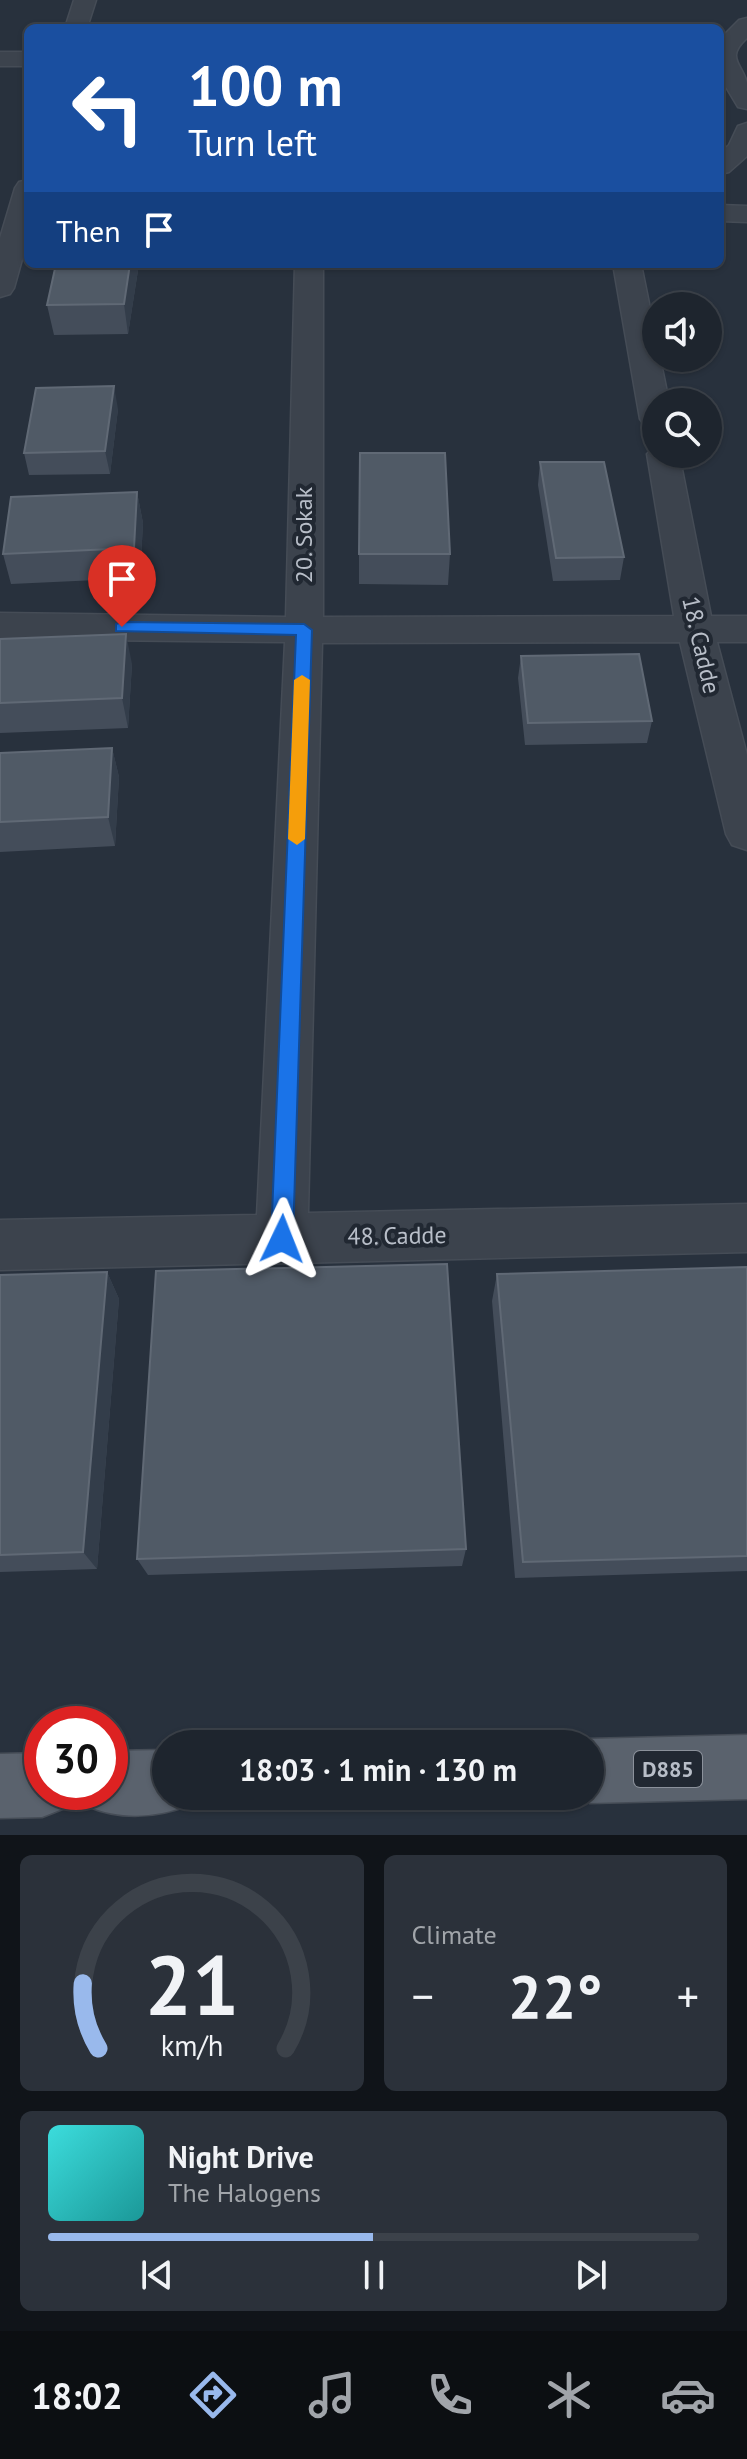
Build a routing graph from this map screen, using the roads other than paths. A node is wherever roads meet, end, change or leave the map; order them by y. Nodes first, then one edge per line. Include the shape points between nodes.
1 (85, 0) edge
2 (77, 24) edge
3 (747, 25) edge
4 (724, 51) edge
5 (0, 59) edge
6 (24, 59) edge
7 (724, 62) edge
8 (747, 102) edge
9 (747, 131) edge
10 (724, 163) edge
11 (20, 195) edge
12 (724, 213) edge
13 (747, 214) edge
14 (309, 268) edge
15 (628, 268) edge
16 (0, 288) edge
17 (650, 388) edge
18 (666, 468) edge
19 (0, 626) edge
20 (695, 628) junction
21 (747, 629) edge
22 (304, 630) junction
23 (747, 834) edge
24 (747, 1228) edge
25 (282, 1239) junction
26 (0, 1245) edge
27 (747, 1767) edge
28 (604, 1771) edge
29 (152, 1782) edge
30 (128, 1783) edge
31 (24, 1785) edge
32 (0, 1786) edge

1 - 2 street
3 - 4 street
5 - 6 street
7 - 8 street
9 - 10 street via 741,148
11 - 16 street
12 - 13 street
14 - 22 street, 20. Sokak
15 - 17 street
18 - 20 street, 18. Cadde
19 - 22 street
20 - 21 street
20 - 22 street
20 - 23 street, 18. Cadde
22 - 25 street, 20. Sokak
24 - 25 street, 48. Cadde
25 - 26 street, 48. Cadde
27 - 28 main road, D885
29 - 30 main road
31 - 32 main road

